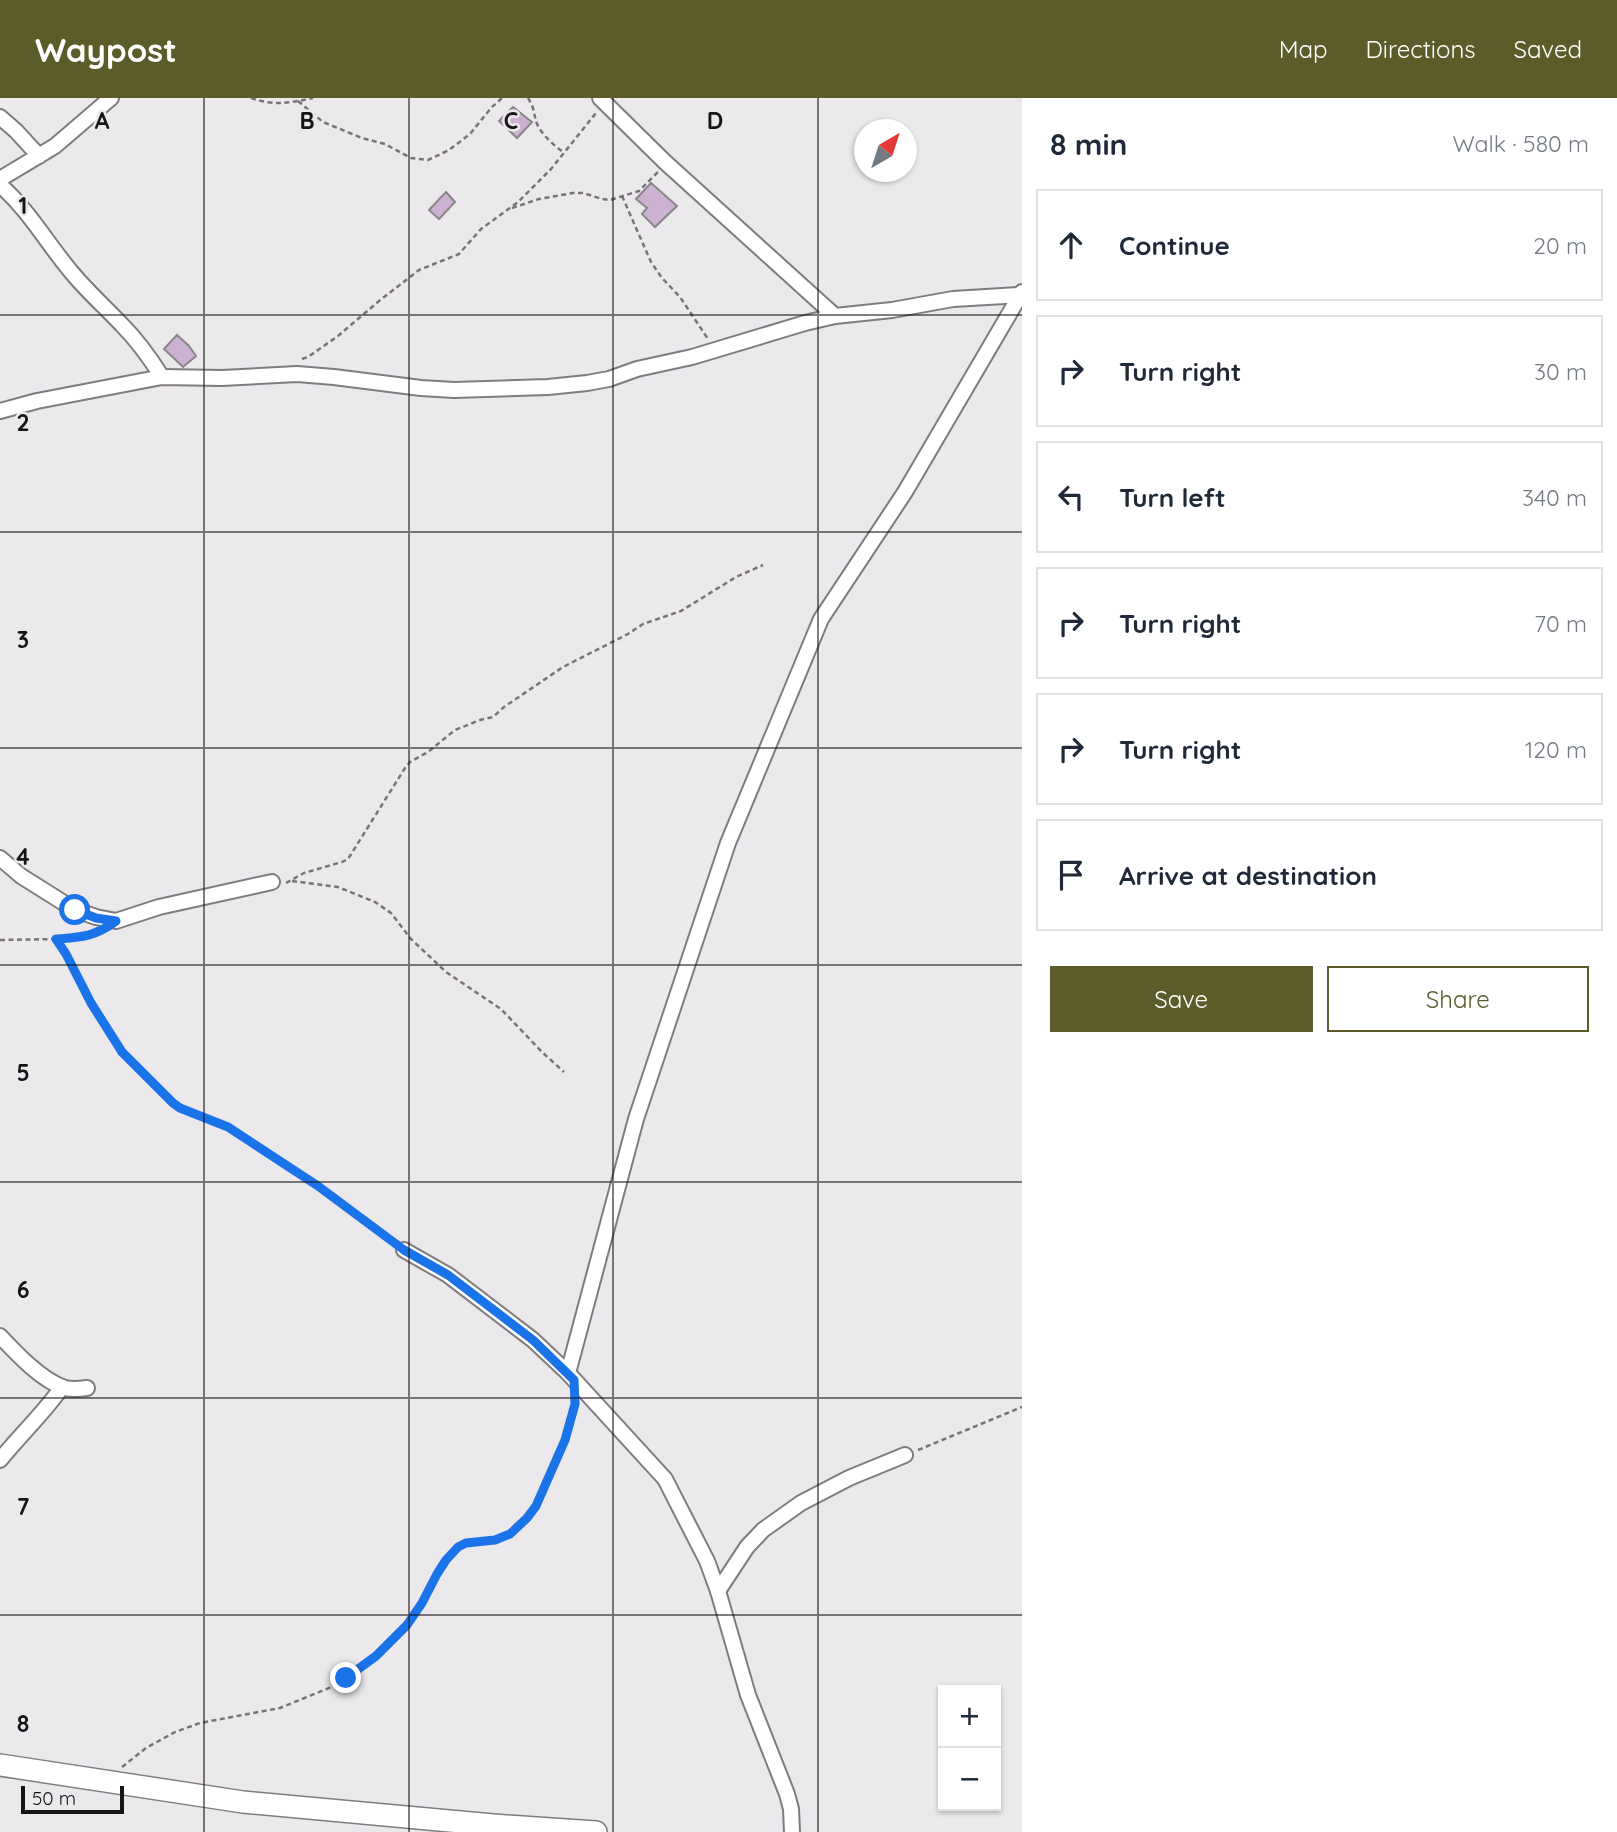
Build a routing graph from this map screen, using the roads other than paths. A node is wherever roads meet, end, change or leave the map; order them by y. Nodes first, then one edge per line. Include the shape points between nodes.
1 (111, 98) edge
2 (602, 100) edge
3 (0, 117) edge
4 (39, 156) junction
5 (0, 179) edge
6 (0, 185) edge
7 (1021, 293) edge
8 (835, 316) junction
9 (162, 377) junction
10 (0, 411) edge
11 (0, 858) edge
12 (272, 882) road end
13 (404, 1250) road end
14 (0, 1336) edge
15 (571, 1377) junction
16 (62, 1387) junction
17 (87, 1388) dead end
18 (905, 1455) road end
19 (0, 1460) edge
20 (718, 1591) junction
21 (0, 1765) edge
22 (596, 1832) edge
23 (792, 1832) edge

1 - 4 street
2 - 8 street
3 - 4 street
4 - 5 street
6 - 9 street via 73,274 145,351
7 - 8 street
7 - 15 street via 905,492 816,631 728,843 636,1119
8 - 9 street via 609,379 548,387 454,390 297,374
9 - 10 street
11 - 12 street via 75,910 116,921
13 - 15 street via 448,1275 533,1340
14 - 16 street
15 - 20 street via 665,1479
16 - 17 street
16 - 19 street
18 - 20 street via 801,1503 763,1530
20 - 23 street via 748,1695 787,1794
21 - 22 street via 243,1802

